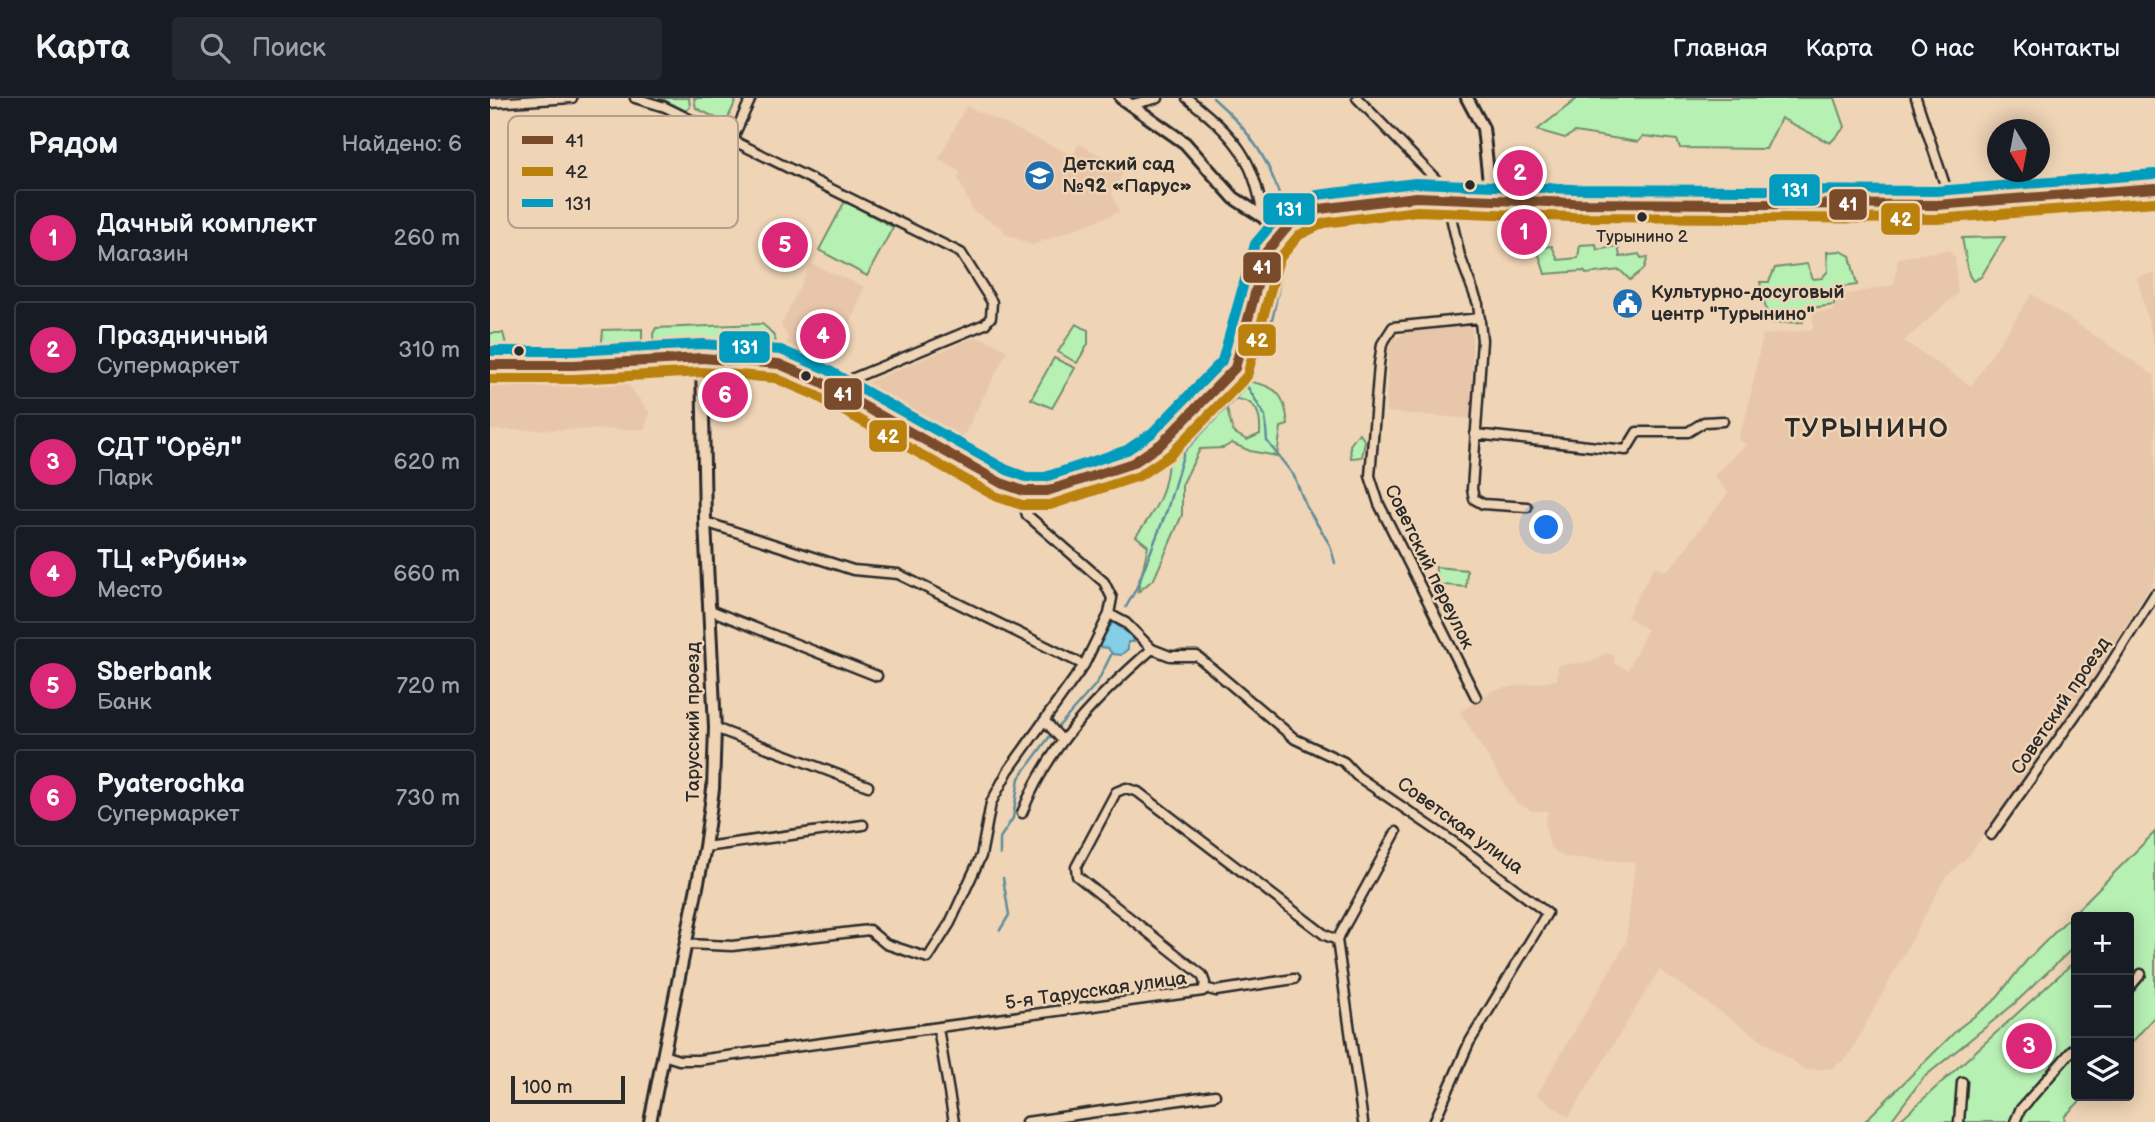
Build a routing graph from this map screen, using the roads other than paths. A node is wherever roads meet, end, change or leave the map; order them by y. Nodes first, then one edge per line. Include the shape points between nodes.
1 (572, 98) edge
2 (635, 98) edge
3 (751, 98) edge
4 (1158, 98) edge
5 (1187, 98) edge
6 (1357, 98) edge
7 (1467, 98) edge
8 (1916, 98) edge
9 (1125, 101) edge
10 (490, 103) edge
11 (683, 116) edge
12 (738, 127) edge
13 (738, 143) edge
14 (2155, 188) edge
15 (1453, 197) junction
16 (1491, 200) junction
17 (1951, 203) junction
18 (1263, 217) junction
19 (1279, 234) junction
20 (1480, 318) junction
21 (702, 358) junction
22 (490, 365) edge
23 (841, 393) junction
24 (1723, 421) dead end
25 (1475, 434) junction
26 (1024, 491) junction
27 (1527, 508) dead end
28 (705, 522) junction
29 (2155, 594) edge
30 (710, 610) junction
31 (1109, 614) junction
32 (1152, 649) junction
33 (1084, 665) junction
34 (877, 676) dead end
35 (1476, 697) dead end
36 (1045, 721) junction
37 (715, 728) junction
38 (1062, 740) junction
39 (868, 786) dead end
40 (1021, 814) dead end
41 (863, 825) dead end
42 (1396, 832) dead end
43 (1991, 835) dead end
44 (705, 847) junction
45 (1337, 940) junction
46 (686, 944) junction
47 (2141, 974) dead end
48 (1294, 979) dead end
49 (2134, 982) edge
50 (1203, 988) junction
51 (938, 1028) junction
52 (2071, 1052) edge
53 (663, 1055) junction
54 (1962, 1082) dead end
55 (1215, 1096) dead end
56 (650, 1122) edge
57 (954, 1122) edge
58 (1026, 1122) edge
59 (1363, 1122) edge
60 (1434, 1122) edge
61 (1959, 1122) edge
62 (2015, 1122) edge

1 - 10 street
2 - 11 street
3 - 12 street
4 - 9 street
5 - 18 street via 1219,124 1246,156 1258,183
6 - 15 street
7 - 16 street via 1483,128
8 - 17 street
9 - 18 street via 1183,141 1234,198
13 - 23 street via 961,253 992,302 991,317 985,324 849,380
14 - 17 main road
15 - 16 main road
15 - 19 main road via 1320,209 1303,215
15 - 20 street via 1451,216
16 - 17 main road
18 - 19 street
19 - 26 main road via 1259,272 1235,368 1193,414 1133,463 1046,491
20 - 25 street
20 - 35 street, Советский переулок via 1393,327 1388,333 1379,364 1370,476 1378,504
21 - 22 main road
21 - 23 main road via 779,364
21 - 28 street, Тарусский проезд
23 - 26 main road via 1001,483
24 - 25 street via 1704,422 1688,432 1637,432 1626,450
25 - 27 street via 1474,499
26 - 31 street via 1027,514 1104,582 1112,598
28 - 30 street, Тарусский проезд
28 - 33 street via 853,570 898,574
29 - 43 street, Советский проезд
30 - 34 street
30 - 37 street, Тарусский проезд
31 - 32 street via 1126,622
31 - 33 street
32 - 38 street via 1114,681
32 - 60 street, Советская улица via 1170,656 1197,656 1295,739 1344,762 1547,913 1469,1043
33 - 36 street
36 - 38 street
36 - 46 street via 991,803 981,856 928,958 886,944 869,930 732,946
37 - 39 street
37 - 44 street, Тарусский проезд
38 - 40 street via 1035,780
41 - 44 street
42 - 45 street
44 - 46 street, Тарусский проезд
45 - 50 street, 5-я Тарусская улица via 1138,792 1126,788 1116,792 1076,867 1077,876 1202,975
45 - 59 street
46 - 53 street, Тарусский проезд
47 - 49 street
48 - 50 street via 1216,991
50 - 51 street, 5-я Тарусская улица via 1197,994
51 - 53 street, 5-я Тарусская улица via 698,1060
51 - 57 street
52 - 62 street via 2020,1110
53 - 56 street, Тарусский проезд
54 - 61 street
55 - 58 street

